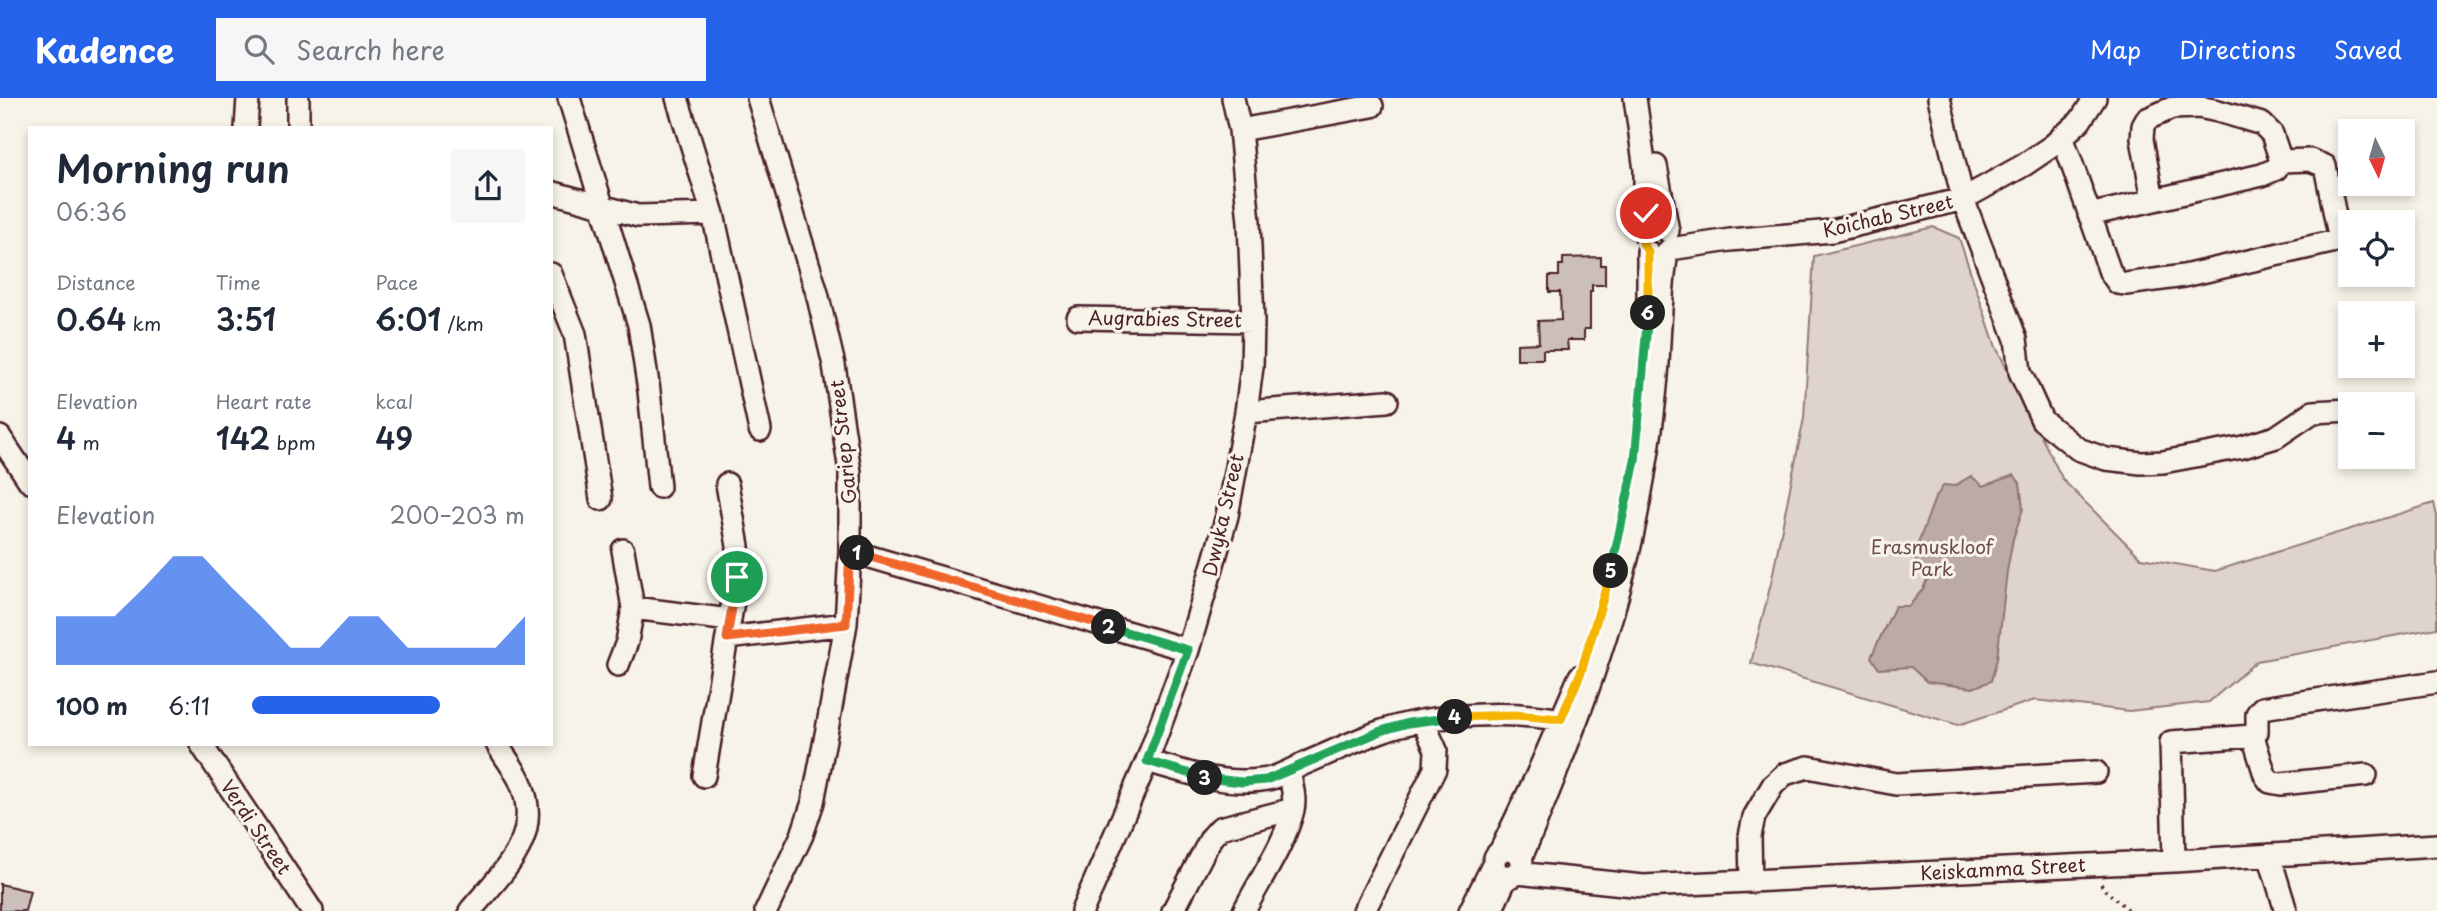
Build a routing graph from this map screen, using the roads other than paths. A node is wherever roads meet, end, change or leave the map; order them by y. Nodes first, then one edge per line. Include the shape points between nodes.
1 (248, 98) edge
2 (298, 98) edge
3 (569, 98) edge
4 (677, 98) edge
5 (758, 98) edge
6 (1233, 98) edge
7 (1635, 98) edge
8 (1647, 98) edge
9 (1939, 98) edge
10 (2095, 98) edge
11 (1372, 106) dead end
12 (246, 126) edge
13 (298, 126) edge
14 (1240, 130) junction
15 (2062, 136) junction
16 (2281, 161) junction
17 (553, 193) edge
18 (1962, 199) junction
19 (2153, 201) junction
20 (601, 206) junction
21 (713, 214) junction
22 (2089, 215) junction
23 (1661, 242) junction
24 (553, 279) edge
25 (1078, 318) dead end
26 (1253, 321) junction
27 (1387, 401) dead end
28 (2338, 411) edge
29 (1246, 412) junction
30 (760, 430) dead end
31 (0, 437) edge
32 (28, 479) edge
33 (727, 484) dead end
34 (659, 487) dead end
35 (601, 499) dead end
36 (623, 550) dead end
37 (850, 551) junction
38 (633, 608) junction
39 (846, 624) junction
40 (728, 629) junction
41 (1188, 650) junction
42 (618, 665) dead end
43 (2437, 682) edge
44 (1423, 721) junction
45 (1568, 721) junction
46 (2253, 736) junction
47 (202, 746) edge
48 (497, 746) edge
49 (1147, 761) junction
50 (1289, 771) junction
51 (2095, 772) dead end
52 (2366, 775) dead end
53 (704, 776) dead end
54 (1293, 809) junction
55 (2437, 845) edge
56 (2269, 855) junction
57 (2174, 861) junction
58 (1510, 864) junction
59 (1751, 882) junction
60 (312, 911) edge
61 (470, 911) edge
62 (766, 911) edge
63 (1082, 911) edge
64 (1173, 911) edge
65 (1244, 911) edge
66 (1364, 911) edge
67 (1470, 911) edge
68 (1490, 911) edge
69 (2286, 911) edge

1 - 12 street
2 - 13 street
3 - 20 street
4 - 21 street
5 - 37 street, Gariep Street via 834,365 850,472
6 - 14 street, Dwyka Street
7 - 23 street
8 - 23 street
9 - 18 street
10 - 15 street, Koichab Street via 2080,121
11 - 14 street
14 - 26 street, Dwyka Street
15 - 18 street, Koichab Street via 2024,165
15 - 22 street
16 - 19 street via 2262,176
16 - 19 street via 2272,134 2262,124 2208,109 2172,108 2147,119 2143,126
16 - 22 street via 2310,160 2325,166 2340,240 2183,276 2126,284 2110,272
17 - 20 street
18 - 23 street, Koichab Street via 1832,231
18 - 28 street via 2013,330 2020,372 2042,420 2078,449 2118,461 2163,462 2243,447 2277,437 2313,412
19 - 22 street
20 - 21 street via 638,216
20 - 34 street via 639,325
21 - 30 street
23 - 45 street via 1635,461 1617,548
24 - 35 street via 575,334
25 - 26 street, Augrabies Street
26 - 29 street, Dwyka Street
27 - 29 street
29 - 41 street, Dwyka Street via 1227,516
31 - 32 street
33 - 40 street via 738,546
36 - 38 street
37 - 39 street, Gariep Street
37 - 41 street
38 - 40 street
38 - 42 street
39 - 40 street
39 - 62 street, Gariep Street via 813,802
40 - 53 street
41 - 49 street, Dwyka Street
43 - 46 street via 2262,708
44 - 45 street via 1515,715
44 - 50 street via 1381,731
44 - 66 street via 1436,750 1435,769
45 - 58 street via 1538,775
46 - 52 street via 2270,782
46 - 57 street via 2171,742
47 - 60 street, Verdi Street
48 - 61 street via 520,780 527,829 513,859
49 - 50 street via 1222,782 1266,780
49 - 63 street, Dwyka Street
50 - 54 street
51 - 59 street via 1895,784 1808,767 1784,774 1754,817
54 - 64 street via 1220,828
54 - 65 street
55 - 56 street, Keiskamma Street
56 - 57 street, Keiskamma Street
56 - 69 street
57 - 59 street, Keiskamma Street
58 - 59 street, Keiskamma Street via 1557,871 1570,879 1643,886
58 - 67 street
58 - 68 street

